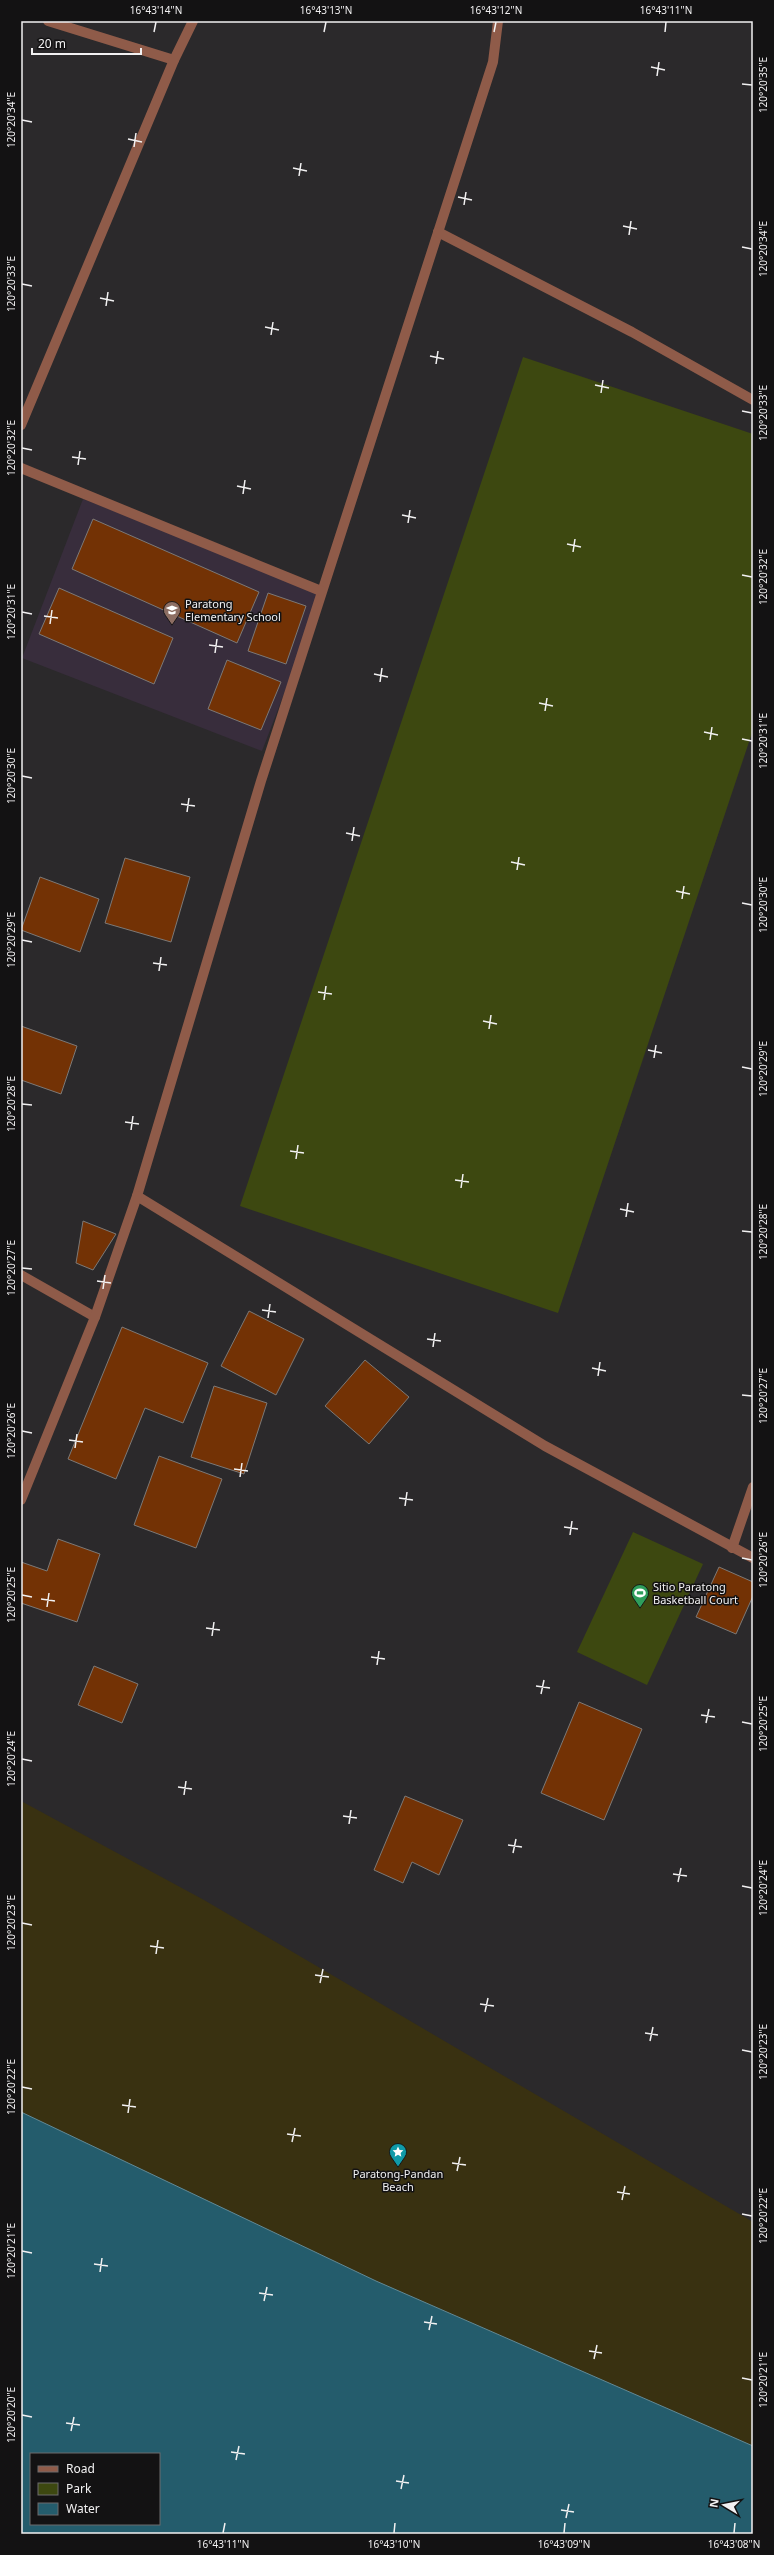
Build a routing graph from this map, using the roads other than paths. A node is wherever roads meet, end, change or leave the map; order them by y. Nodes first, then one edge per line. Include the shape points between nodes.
1 (48, 21) edge
2 (193, 21) edge
3 (498, 21) edge
4 (174, 60) junction
5 (438, 232) junction
6 (753, 400) edge
7 (21, 425) edge
8 (21, 468) edge
9 (321, 591) junction
10 (137, 1196) junction
11 (21, 1275) edge
12 (95, 1317) junction
13 (753, 1487) edge
14 (21, 1500) edge
15 (732, 1548) junction
16 (753, 1558) edge

1 - 4 street
2 - 4 street
3 - 5 street via 493,62
4 - 7 street
5 - 6 street via 632,332
5 - 9 street
8 - 9 street
9 - 10 street via 261,781
10 - 12 street
10 - 15 street via 545,1446
11 - 12 street
12 - 14 street
13 - 15 street
15 - 16 street

